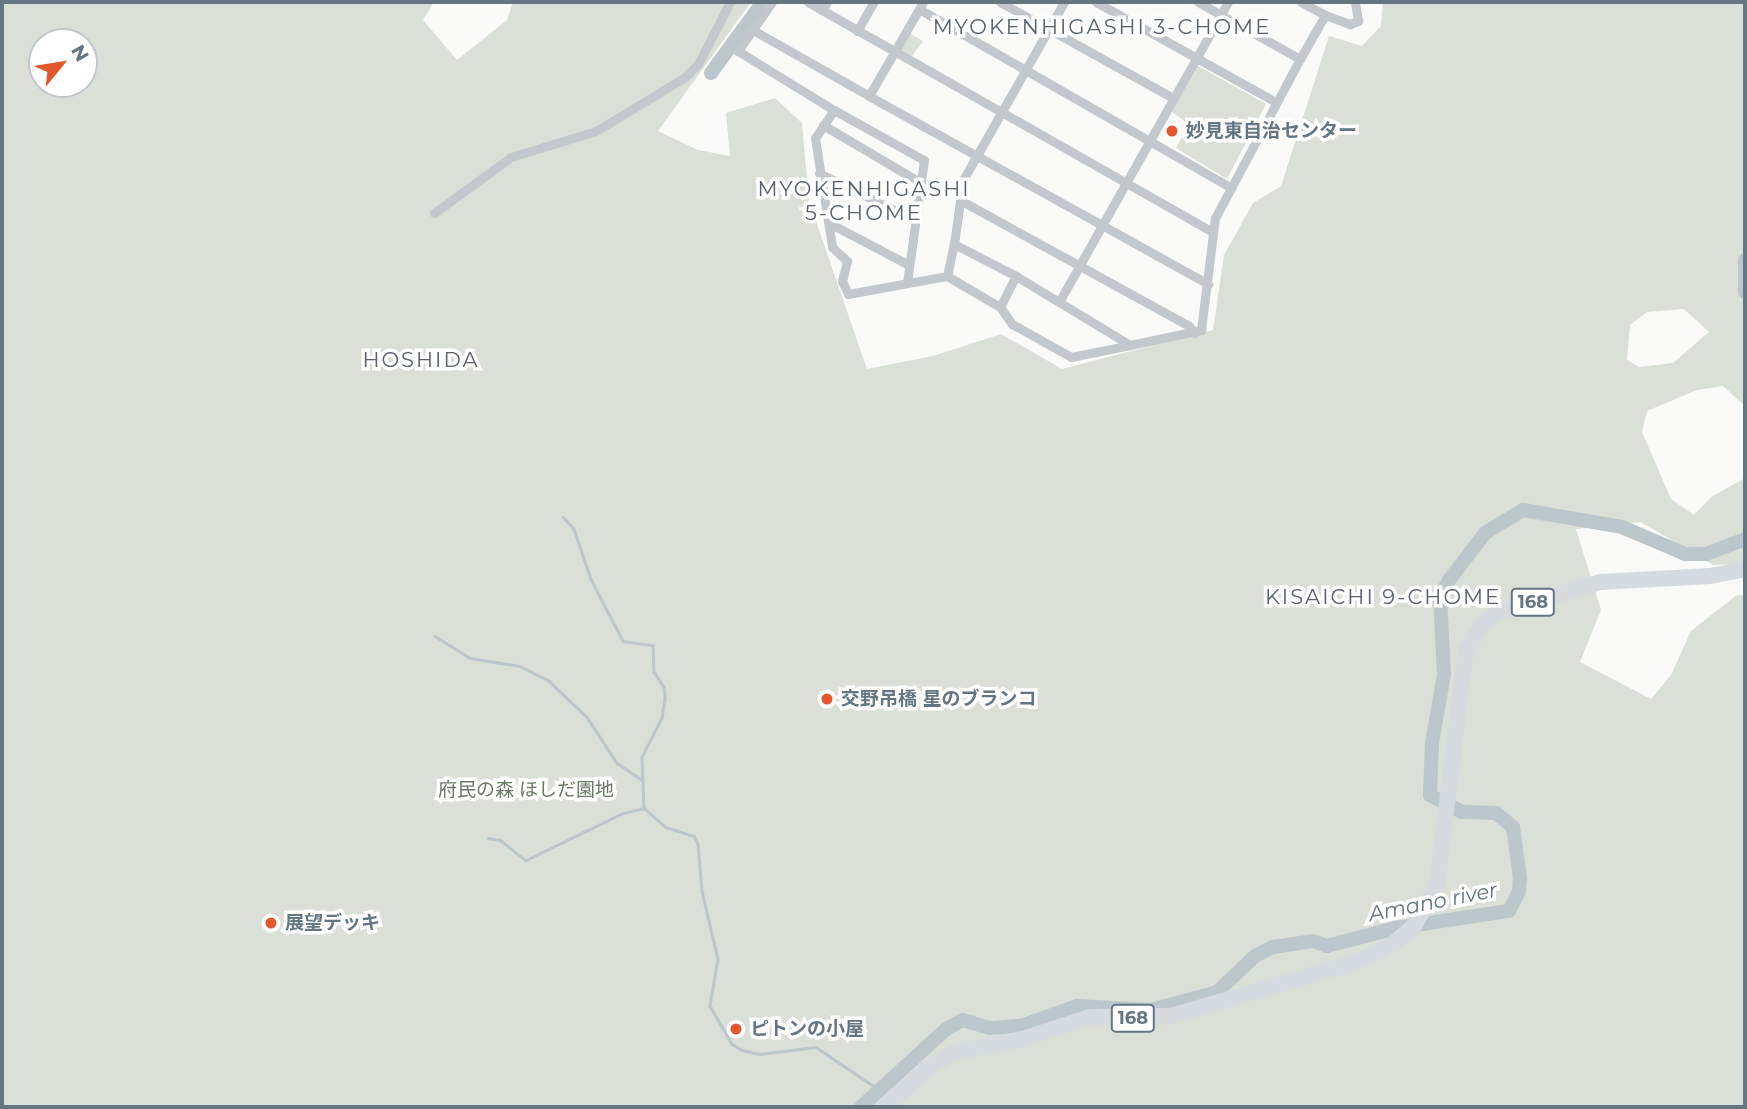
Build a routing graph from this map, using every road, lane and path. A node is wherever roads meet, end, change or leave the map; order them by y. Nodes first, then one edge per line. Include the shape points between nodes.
1 (730, 2) edge
2 (772, 2) edge
3 (808, 2) edge
4 (874, 2) edge
5 (1000, 2) edge
6 (1064, 2) edge
7 (1096, 2) edge
8 (1198, 2) edge
9 (1228, 2) edge
10 (1301, 2) edge
11 (1355, 2) edge
12 (825, 6) edge
13 (921, 6) edge
14 (1221, 15) junction
15 (1325, 15) junction
16 (1049, 29) junction
17 (753, 30) junction
18 (857, 31) junction
19 (893, 52) junction
20 (1196, 60) junction
21 (1300, 60) junction
22 (1025, 71) junction
23 (869, 96) junction
24 (1173, 98) junction
25 (1274, 101) junction
26 (834, 110) junction
27 (1001, 111) junction
28 (823, 125) junction
29 (1150, 141) junction
30 (976, 155) junction
31 (819, 173) junction
32 (918, 181) junction
33 (1125, 183) junction
34 (1231, 188) junction
35 (960, 200) junction
36 (434, 213) dead end
37 (912, 219) junction
38 (829, 223) junction
39 (1100, 227) junction
40 (1211, 231) junction
41 (954, 244) junction
42 (908, 264) junction
43 (1079, 264) junction
44 (947, 276) junction
45 (1016, 276) junction
46 (907, 283) junction
47 (1208, 284) junction
48 (1059, 302) junction
49 (1000, 307) junction
50 (1194, 333) junction
51 (1130, 345) junction
52 (1745, 569) edge
53 (885, 1107) edge

1 - 36 street via 707,49 685,77 596,131 511,157
2 - 17 street
3 - 12 street
4 - 18 street
5 - 16 street
6 - 16 street
7 - 20 street
8 - 14 street
9 - 14 street
10 - 15 street
11 - 15 street via 1358,21 1350,24
12 - 18 street
13 - 19 street
13 - 22 street
14 - 20 street
14 - 21 street
15 - 21 street
16 - 22 street
16 - 24 street
17 - 23 street
17 - 26 street via 738,51
18 - 19 street
19 - 23 street
19 - 27 street
20 - 24 street
20 - 25 street
21 - 25 street
22 - 27 street
22 - 29 street
23 - 30 street
24 - 29 street
25 - 34 street
26 - 28 street
26 - 32 street via 924,160
27 - 30 street
27 - 33 street
28 - 31 street via 815,138
28 - 32 street
29 - 33 street
29 - 34 street
30 - 35 street via 963,180
30 - 39 street
31 - 37 street
31 - 38 street
32 - 37 street
33 - 39 street
33 - 40 street
34 - 40 street
35 - 41 street
35 - 43 street
37 - 42 street
38 - 42 street
38 - 46 street via 832,247 847,261 842,281 849,294
39 - 43 street
39 - 47 street
40 - 47 street
41 - 44 street
41 - 45 street
42 - 46 street
43 - 48 street
43 - 50 street
44 - 46 street
44 - 49 street
45 - 48 street
45 - 49 street
47 - 50 street via 1205,324
48 - 51 street
49 - 51 street via 1012,324 1071,357
50 - 51 street
52 - 53 highway, 168 via 1710,576 1600,582 1487,620 1466,650 1437,886 1427,908 1393,944 1356,962 1171,1016 1090,1017 1022,1039 953,1053 928,1068

